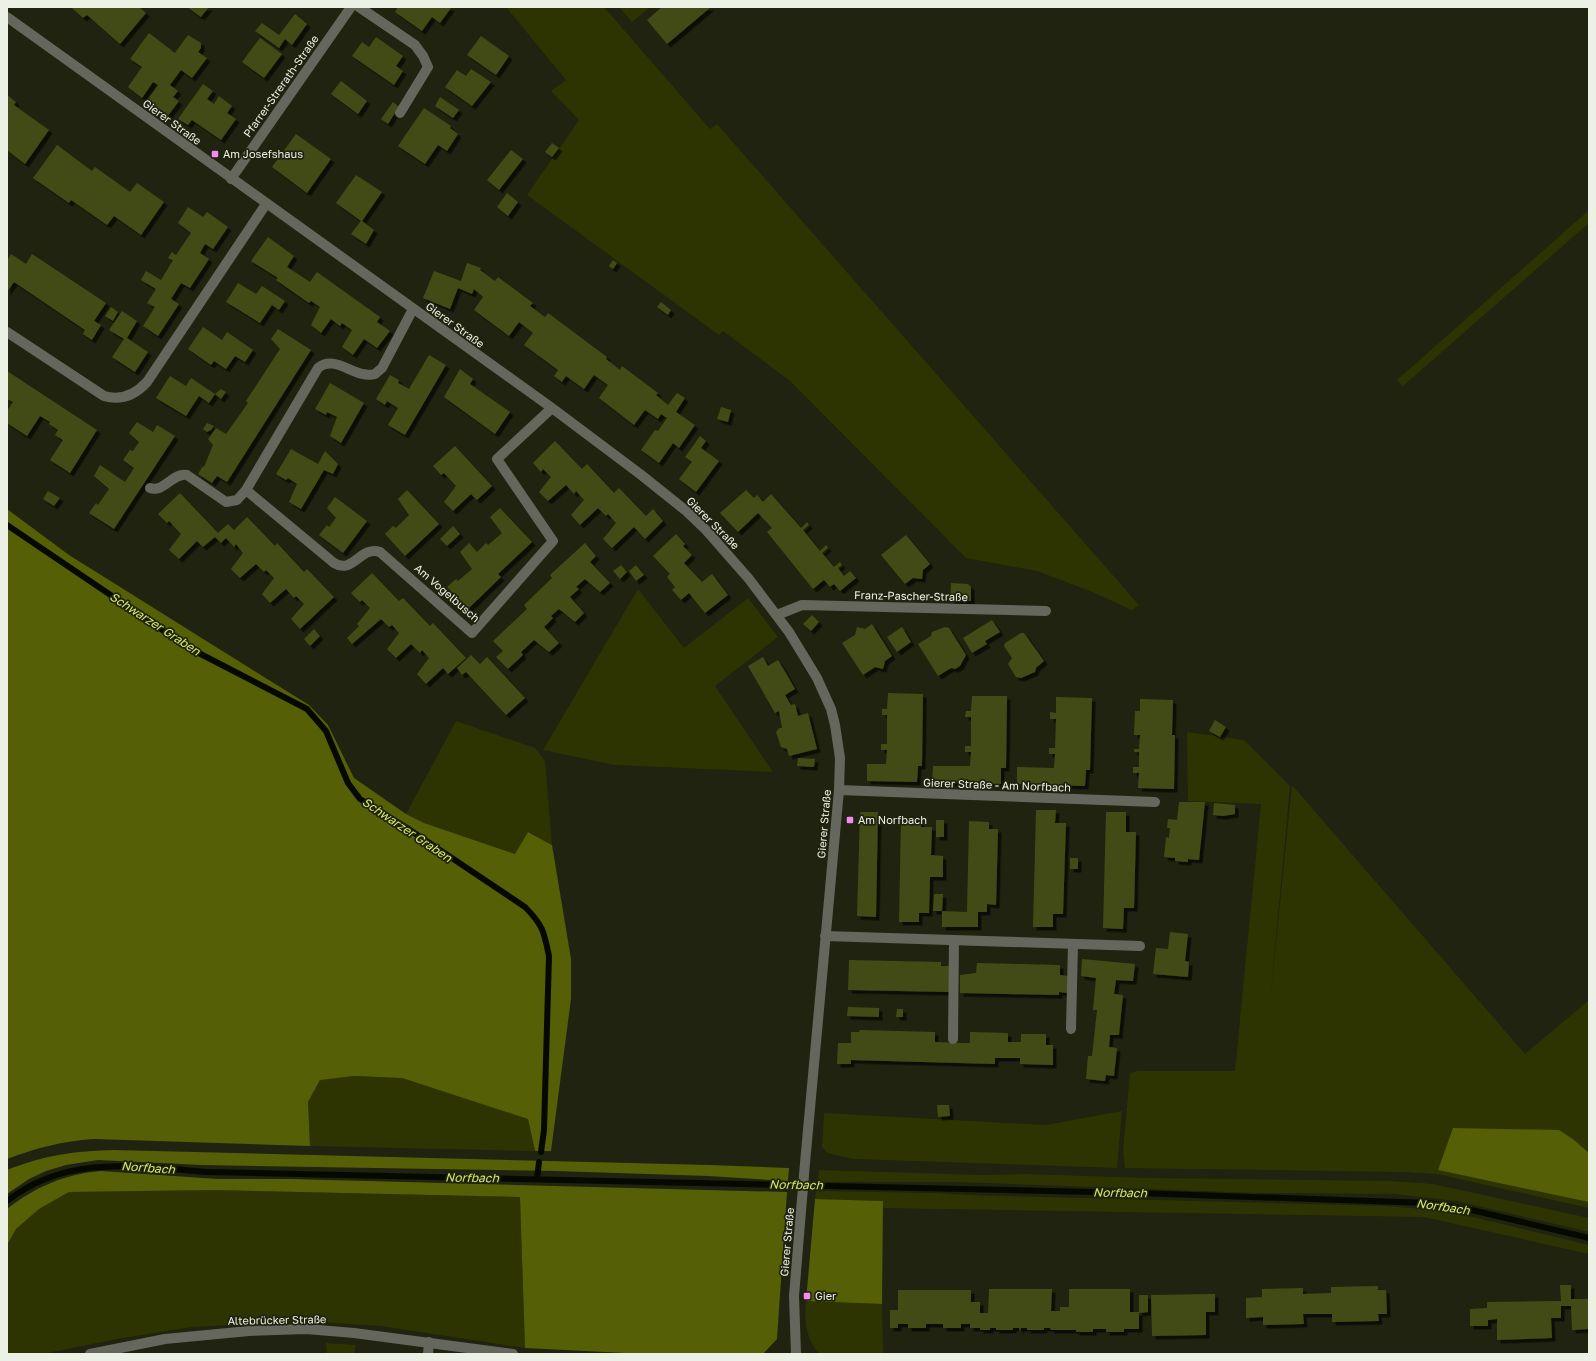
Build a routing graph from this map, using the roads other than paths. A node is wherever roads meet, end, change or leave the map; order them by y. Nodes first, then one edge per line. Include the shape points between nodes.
1 (351, 7) edge
2 (359, 7) edge
3 (7, 18) edge
4 (400, 113) dead end
5 (230, 179) junction
6 (266, 204) junction
7 (413, 309) junction
8 (7, 332) edge
9 (552, 408) junction
10 (150, 488) dead end
11 (246, 490) junction
12 (1046, 611) dead end
13 (777, 615) junction
14 (839, 790) junction
15 (1155, 802) dead end
16 (825, 936) junction
17 (954, 940) junction
18 (1073, 944) junction
19 (1140, 946) dead end
20 (1072, 1029) dead end
21 (953, 1039) dead end
22 (428, 1342) junction
23 (494, 1352) edge
24 (90, 1354) edge
25 (428, 1354) edge
26 (513, 1354) edge
27 (796, 1354) edge

1 - 5 street, Pfarrer-Strerath-Straße
2 - 4 street via 415,45 428,67
3 - 5 street, Gierer Straße
5 - 6 street, Gierer Straße
6 - 7 street, Gierer Straße
6 - 8 street via 147,382 133,393 119,398 104,396
7 - 9 street, Gierer Straße
7 - 11 street via 382,368 375,374 361,375 331,363 318,368
9 - 11 street, Am Vogelbusch via 497,459 553,541 472,633 380,552 368,551 348,566 336,565
9 - 13 street, Gierer Straße via 684,510 727,554
10 - 11 street via 158,489 182,475 187,475 226,502 237,500
12 - 13 street, Franz-Pascher-Straße via 802,605
13 - 14 street, Gierer Straße via 817,678 830,709 840,758
14 - 15 street, Gierer Straße - Am Norfbach
14 - 16 street, Gierer Straße
16 - 17 street
16 - 27 street, Gierer Straße via 794,1296
17 - 18 street
17 - 21 street
18 - 19 street
18 - 20 street
22 - 23 street, Altebrücker Straße
22 - 24 street, Altebrücker Straße via 306,1329 249,1331 165,1339
22 - 25 street
23 - 26 street, Altebrücker Straße

